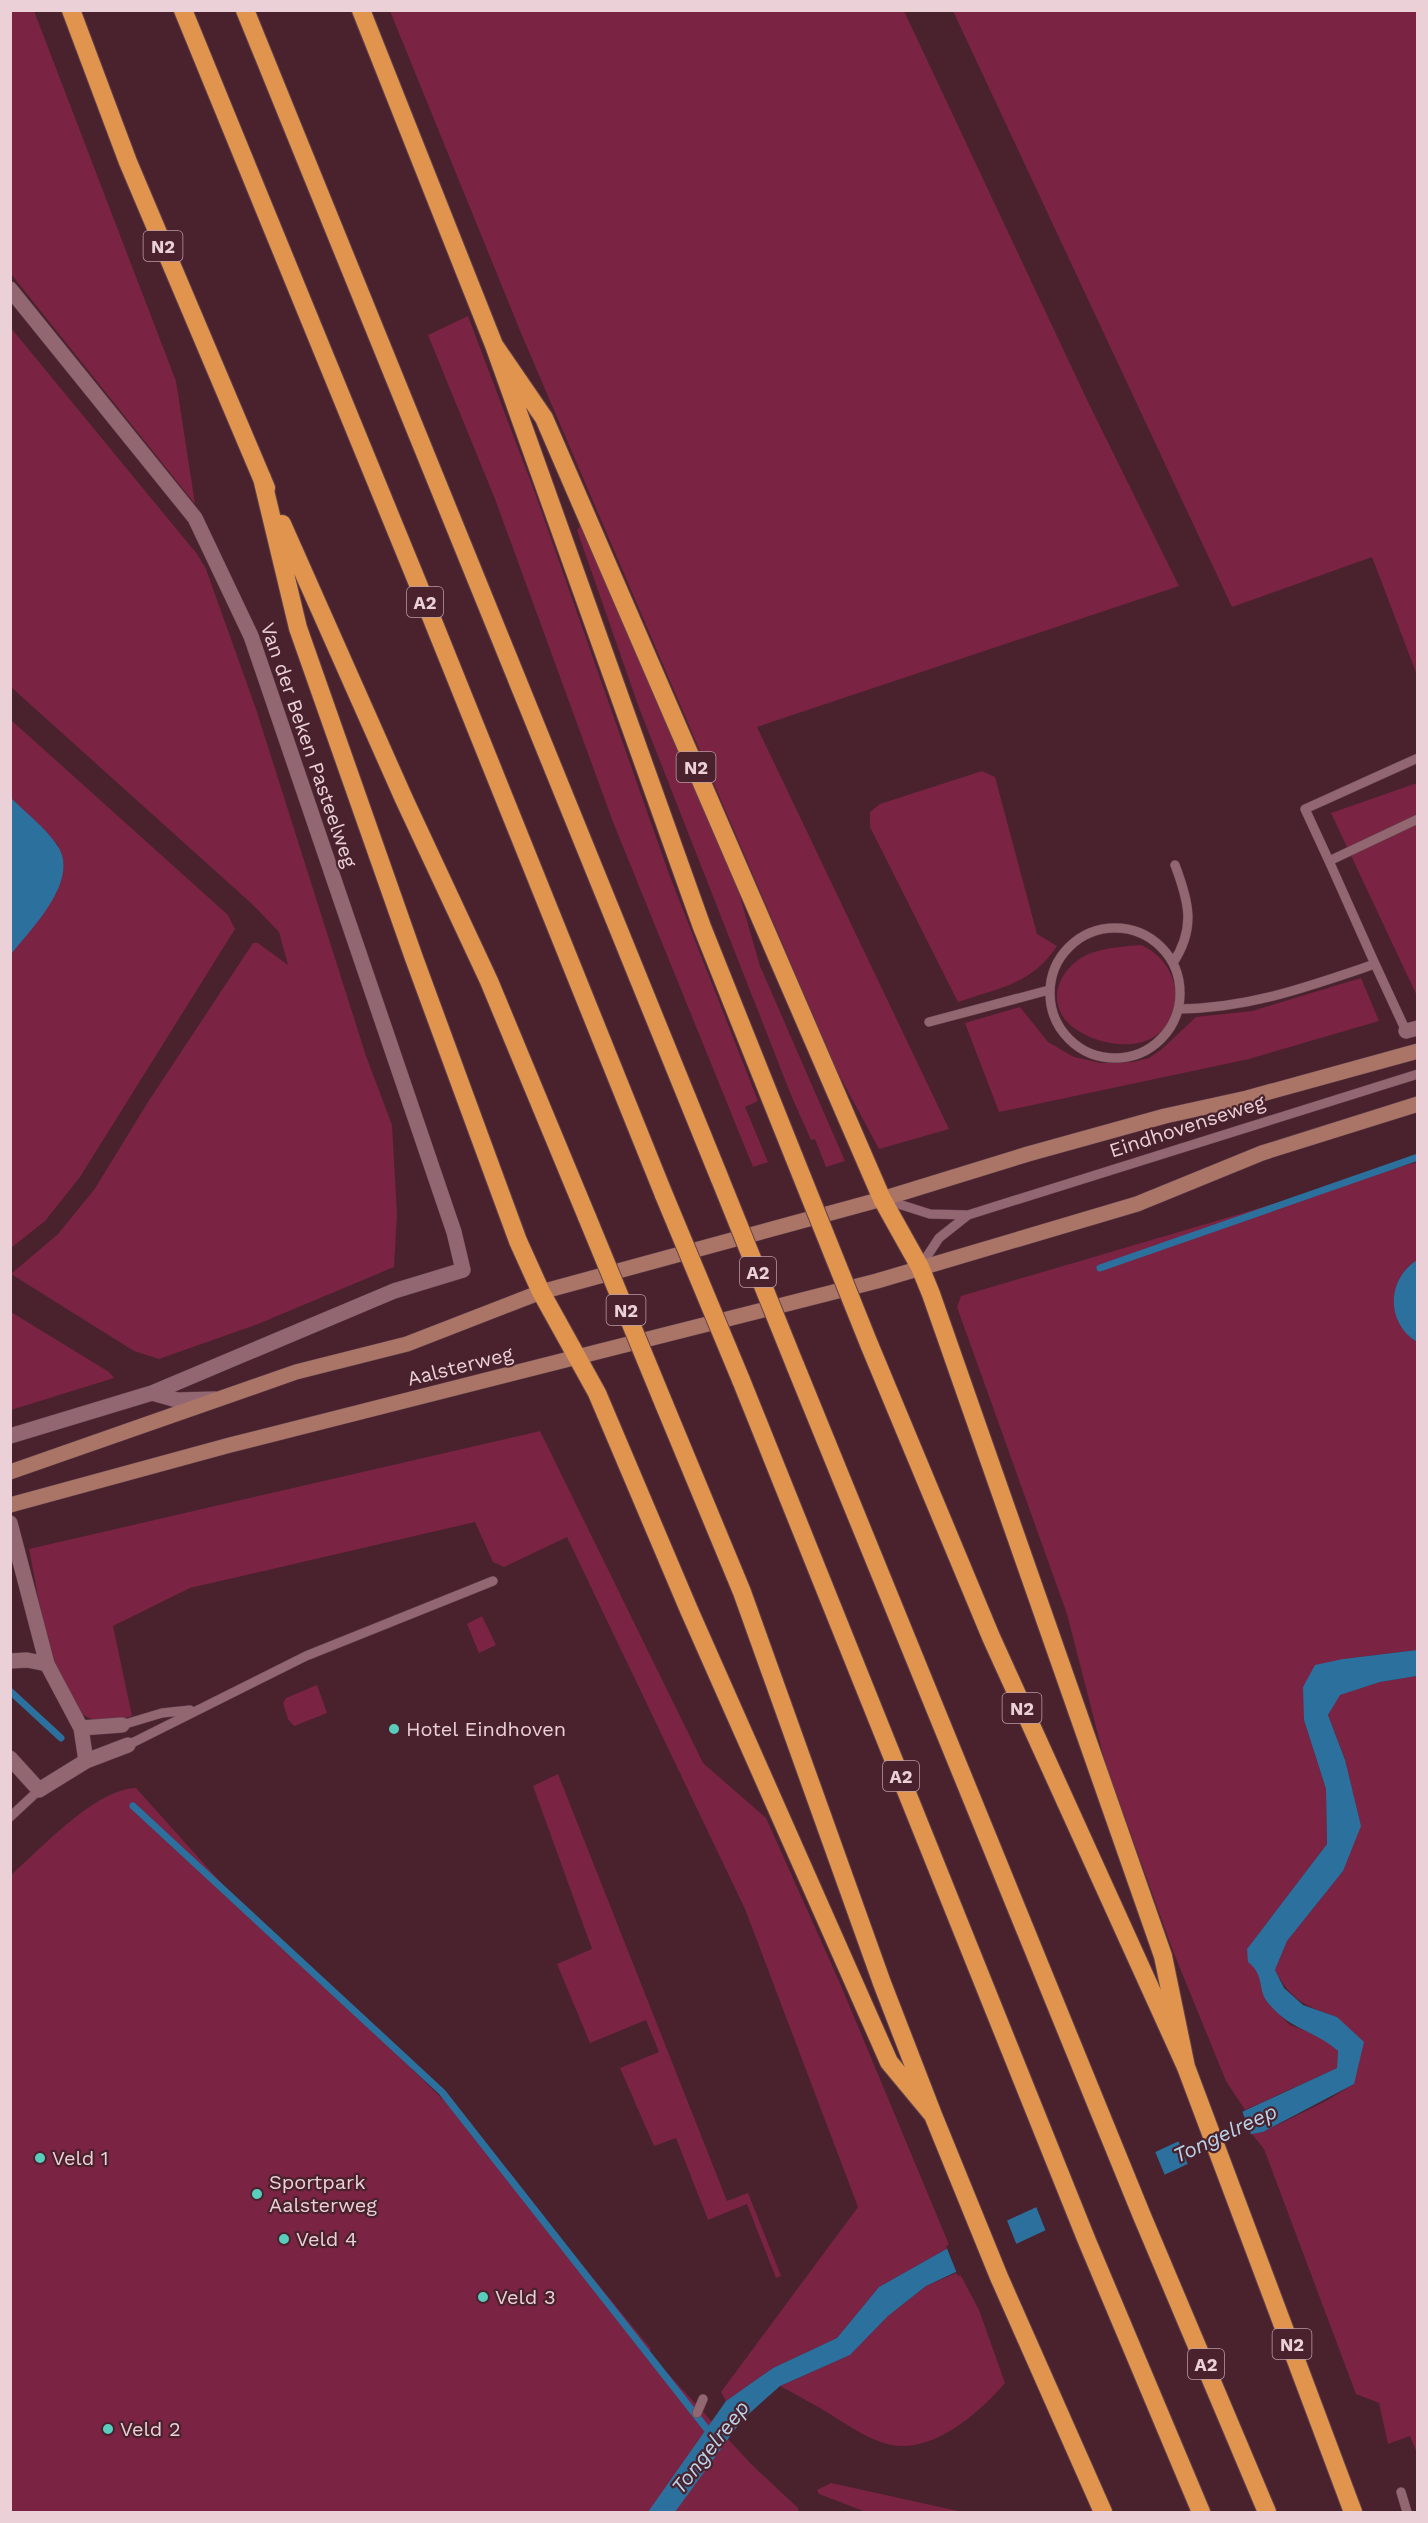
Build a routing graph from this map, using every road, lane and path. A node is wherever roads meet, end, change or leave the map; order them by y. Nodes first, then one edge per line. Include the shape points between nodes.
1 (71, 10) edge
2 (183, 10) edge
3 (245, 10) edge
4 (361, 10) edge
5 (10, 289) edge
6 (494, 345) junction
7 (262, 478) junction
8 (1418, 758) edge
9 (1418, 819) edge
10 (1329, 861) junction
11 (1175, 865) dead end
12 (1173, 963) junction
13 (1375, 964) junction
14 (1049, 990) junction
15 (1178, 1009) junction
16 (929, 1022) dead end
17 (1412, 1029) edge
18 (1418, 1051) edge
19 (1418, 1074) edge
20 (1418, 1104) edge
21 (965, 1173) joint
22 (882, 1198) junction
23 (968, 1215) junction
24 (920, 1267) junction
25 (463, 1270) joint
26 (541, 1292) junction
27 (578, 1359) junction
28 (152, 1394) junction
29 (220, 1399) junction
30 (10, 1436) edge
31 (10, 1472) edge
32 (10, 1505) edge
33 (10, 1523) edge
34 (17, 1570) edge
35 (493, 1581) dead end
36 (10, 1661) edge
37 (47, 1664) junction
38 (193, 1710) junction
39 (122, 1725) joint
40 (81, 1728) junction
41 (128, 1745) joint
42 (10, 1758) edge
43 (86, 1761) junction
44 (39, 1790) junction
45 (10, 1816) edge
46 (1186, 2067) junction
47 (933, 2115) junction
48 (703, 2398) dead end
49 (697, 2413) dead end
50 (1401, 2492) dead end
51 (1102, 2512) edge
52 (1201, 2512) edge
53 (1267, 2512) edge
54 (1353, 2512) edge
55 (1407, 2512) edge

1 - 7 highway, N2 via 128,162
2 - 52 highway, A2, bridge
3 - 53 highway, A2, bridge via 1142,2216
4 - 6 highway, N2
5 - 25 street, Van der Beken Pasteelweg via 195,518 251,636 454,1232
6 - 22 highway, N2 via 544,418
6 - 46 highway, N2, bridge via 702,927 869,1344 991,1637
7 - 26 highway, N2 via 298,628 414,958 518,1241
7 - 47 highway, N2, bridge via 322,620 489,981 746,1602
8 - 10 lane via 1305,810
9 - 10 lane
10 - 13 lane
11 - 12 lane via 1185,892 1189,924 1184,946
12 - 14 lane via 1152,938 1119,929 1078,940 1054,965
12 - 15 lane via 1181,998
13 - 15 lane via 1276,998
13 - 17 lane
14 - 15 lane via 1051,1010 1060,1031 1077,1047 1095,1054 1122,1057 1143,1052 1162,1039
14 - 16 lane
18 - 21 main road, Eindhovenseweg via 1165,1116
19 - 23 lane, Eindhovenseweg
20 - 24 main road, Aalsterweg via 1262,1153 1137,1204
21 - 22 main road, Aalsterweg
22 - 23 lane via 930,1214
22 - 24 highway
22 - 26 main road, Aalsterweg
23 - 24 lane via 939,1238
24 - 27 main road, Aalsterweg
24 - 46 highway, N2 via 1162,1956
25 - 28 street, Aalsterweg via 385,1295
26 - 27 highway
26 - 29 main road, Aalsterweg via 407,1344 296,1372
27 - 32 main road, Aalsterweg via 230,1445
27 - 47 highway, N2 via 597,1393 889,2062
28 - 29 street, Aalsterweg via 177,1400
28 - 30 street, Aalsterweg
29 - 31 main road, Aalsterweg
33 - 34 street
34 - 37 street
35 - 38 lane via 306,1656
36 - 37 street
37 - 40 street
38 - 39 lane via 162,1713
38 - 41 lane via 168,1727
39 - 40 street
40 - 43 street
41 - 43 street
42 - 44 street
43 - 44 street
44 - 45 lane
46 - 54 highway, N2
47 - 51 highway, N2
48 - 49 lane
50 - 55 lane

